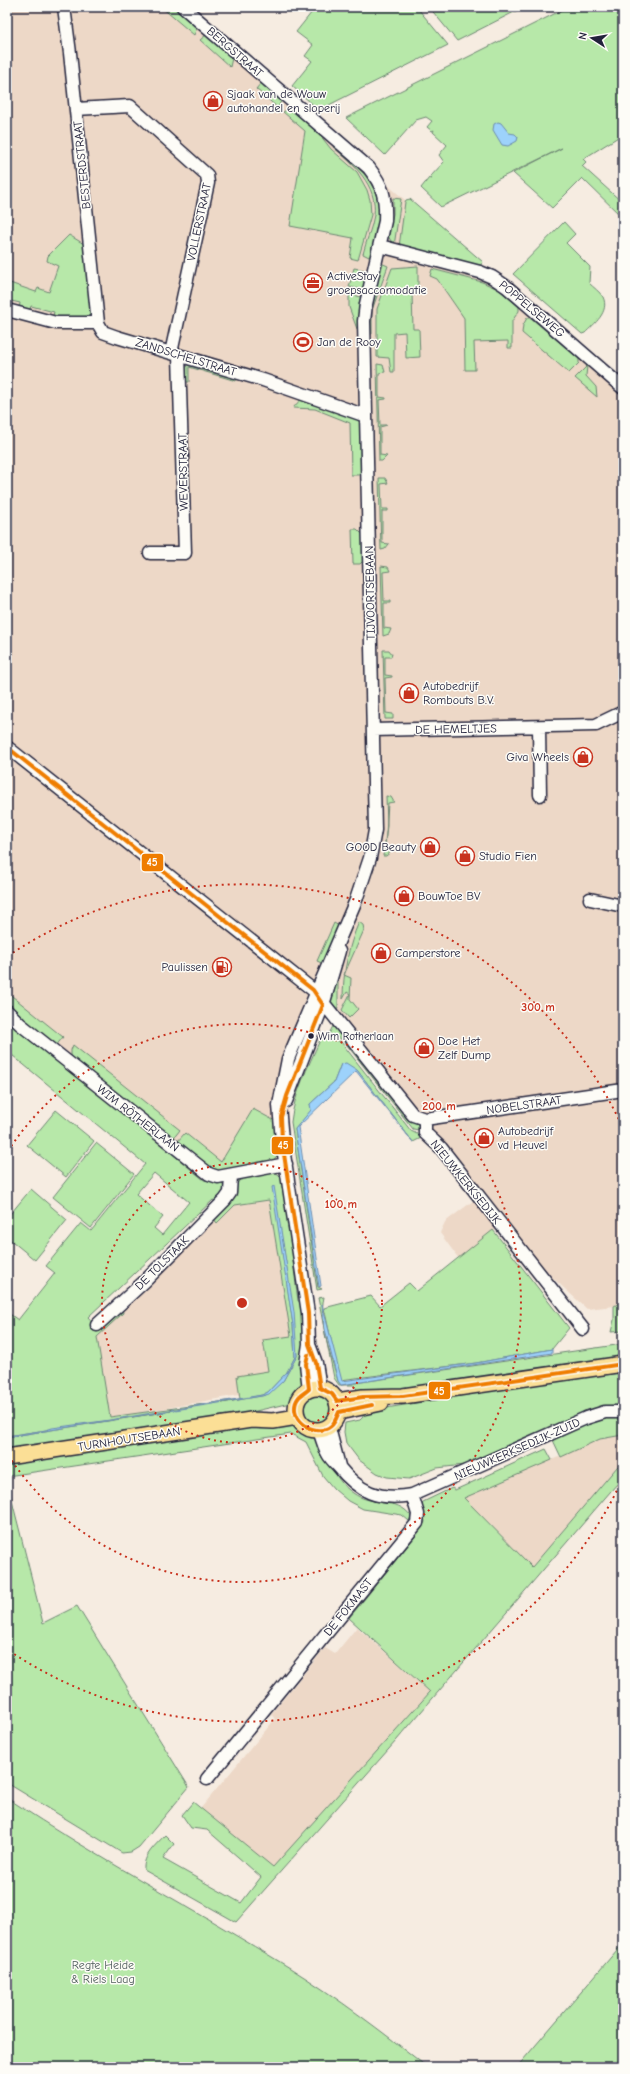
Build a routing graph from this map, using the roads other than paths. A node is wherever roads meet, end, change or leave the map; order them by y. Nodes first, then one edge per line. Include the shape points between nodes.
1 (64, 7) edge
2 (183, 7) edge
3 (76, 109) junction
4 (380, 246) junction
5 (7, 310) edge
6 (98, 324) junction
7 (175, 354) junction
8 (623, 388) edge
9 (366, 416) junction
10 (150, 553) dead end
11 (623, 712) edge
12 (539, 727) junction
13 (373, 730) junction
14 (7, 747) edge
15 (540, 795) dead end
16 (590, 900) dead end
17 (623, 906) edge
18 (341, 936) junction
19 (315, 993) junction
20 (324, 1005) junction
21 (7, 1011) edge
22 (623, 1090) edge
23 (281, 1117) junction
24 (426, 1119) junction
25 (286, 1164) junction
26 (231, 1175) junction
27 (97, 1325) dead end
28 (583, 1329) dead end
29 (623, 1364) edge
30 (315, 1389) junction
31 (338, 1406) junction
32 (297, 1412) junction
33 (623, 1412) edge
34 (324, 1429) junction
35 (7, 1457) edge
36 (412, 1495) junction
37 (207, 1779) dead end

1 - 3 street, BESTERDSTRAAT
2 - 4 street, BERGSTRAAT via 369,168 381,184 384,197 385,221
3 - 6 street, BESTERDSTRAAT
3 - 7 street, VOLLERSTRAAT via 130,106 208,175
4 - 8 street, POPPELSEWEG via 492,277 507,287
4 - 9 street, TIJVOORTSEBAAN via 364,321
5 - 6 street via 56,323
6 - 7 street, ZANDSCHELSTRAAT via 103,332
7 - 9 street, ZANDSCHELSTRAAT via 263,380
7 - 10 street, WEVERSTRAAT via 185,553
9 - 13 street, TIJVOORTSEBAAN
11 - 12 street, DE HEMELTJES via 596,725
12 - 13 street, DE HEMELTJES
12 - 15 street
13 - 18 street, TIJVOORTSEBAAN via 374,842 366,872
14 - 19 street
16 - 17 street
18 - 19 street, TIJVOORTSEBAAN
18 - 20 street, TIJVOORTSEBAAN
19 - 20 street
19 - 23 street, TIJVOORTSEBAAN via 288,1059 279,1106
20 - 23 street, TIJVOORTSEBAAN
20 - 24 street via 409,1112 418,1118
21 - 26 street, WIM RÖTHERLAAN via 210,1174 218,1177
22 - 24 street, NOBELSTRAAT
23 - 25 street, TIJVOORTSEBAAN
24 - 28 street, NIEUWKERKSEDIJK via 425,1133 441,1148
25 - 26 street, WIM RÖTHERLAAN
25 - 30 street, TIJVOORTSEBAAN via 308,1313 309,1344 306,1364
26 - 27 street, DE TOLSTAAK via 230,1194 226,1200 146,1281
29 - 31 main road via 403,1396 363,1397
30 - 31 main road via 332,1394
30 - 32 main road via 299,1398
31 - 34 main road via 335,1421
32 - 34 main road via 306,1427
32 - 35 main road, TURNHOUTSEBAAN via 272,1412 251,1420
33 - 36 street, NIEUWKERKSEDIJK-ZUID via 604,1412 586,1418
34 - 36 street via 328,1454 356,1485 377,1496
36 - 37 street, DE FOKMAST via 418,1514 417,1523

